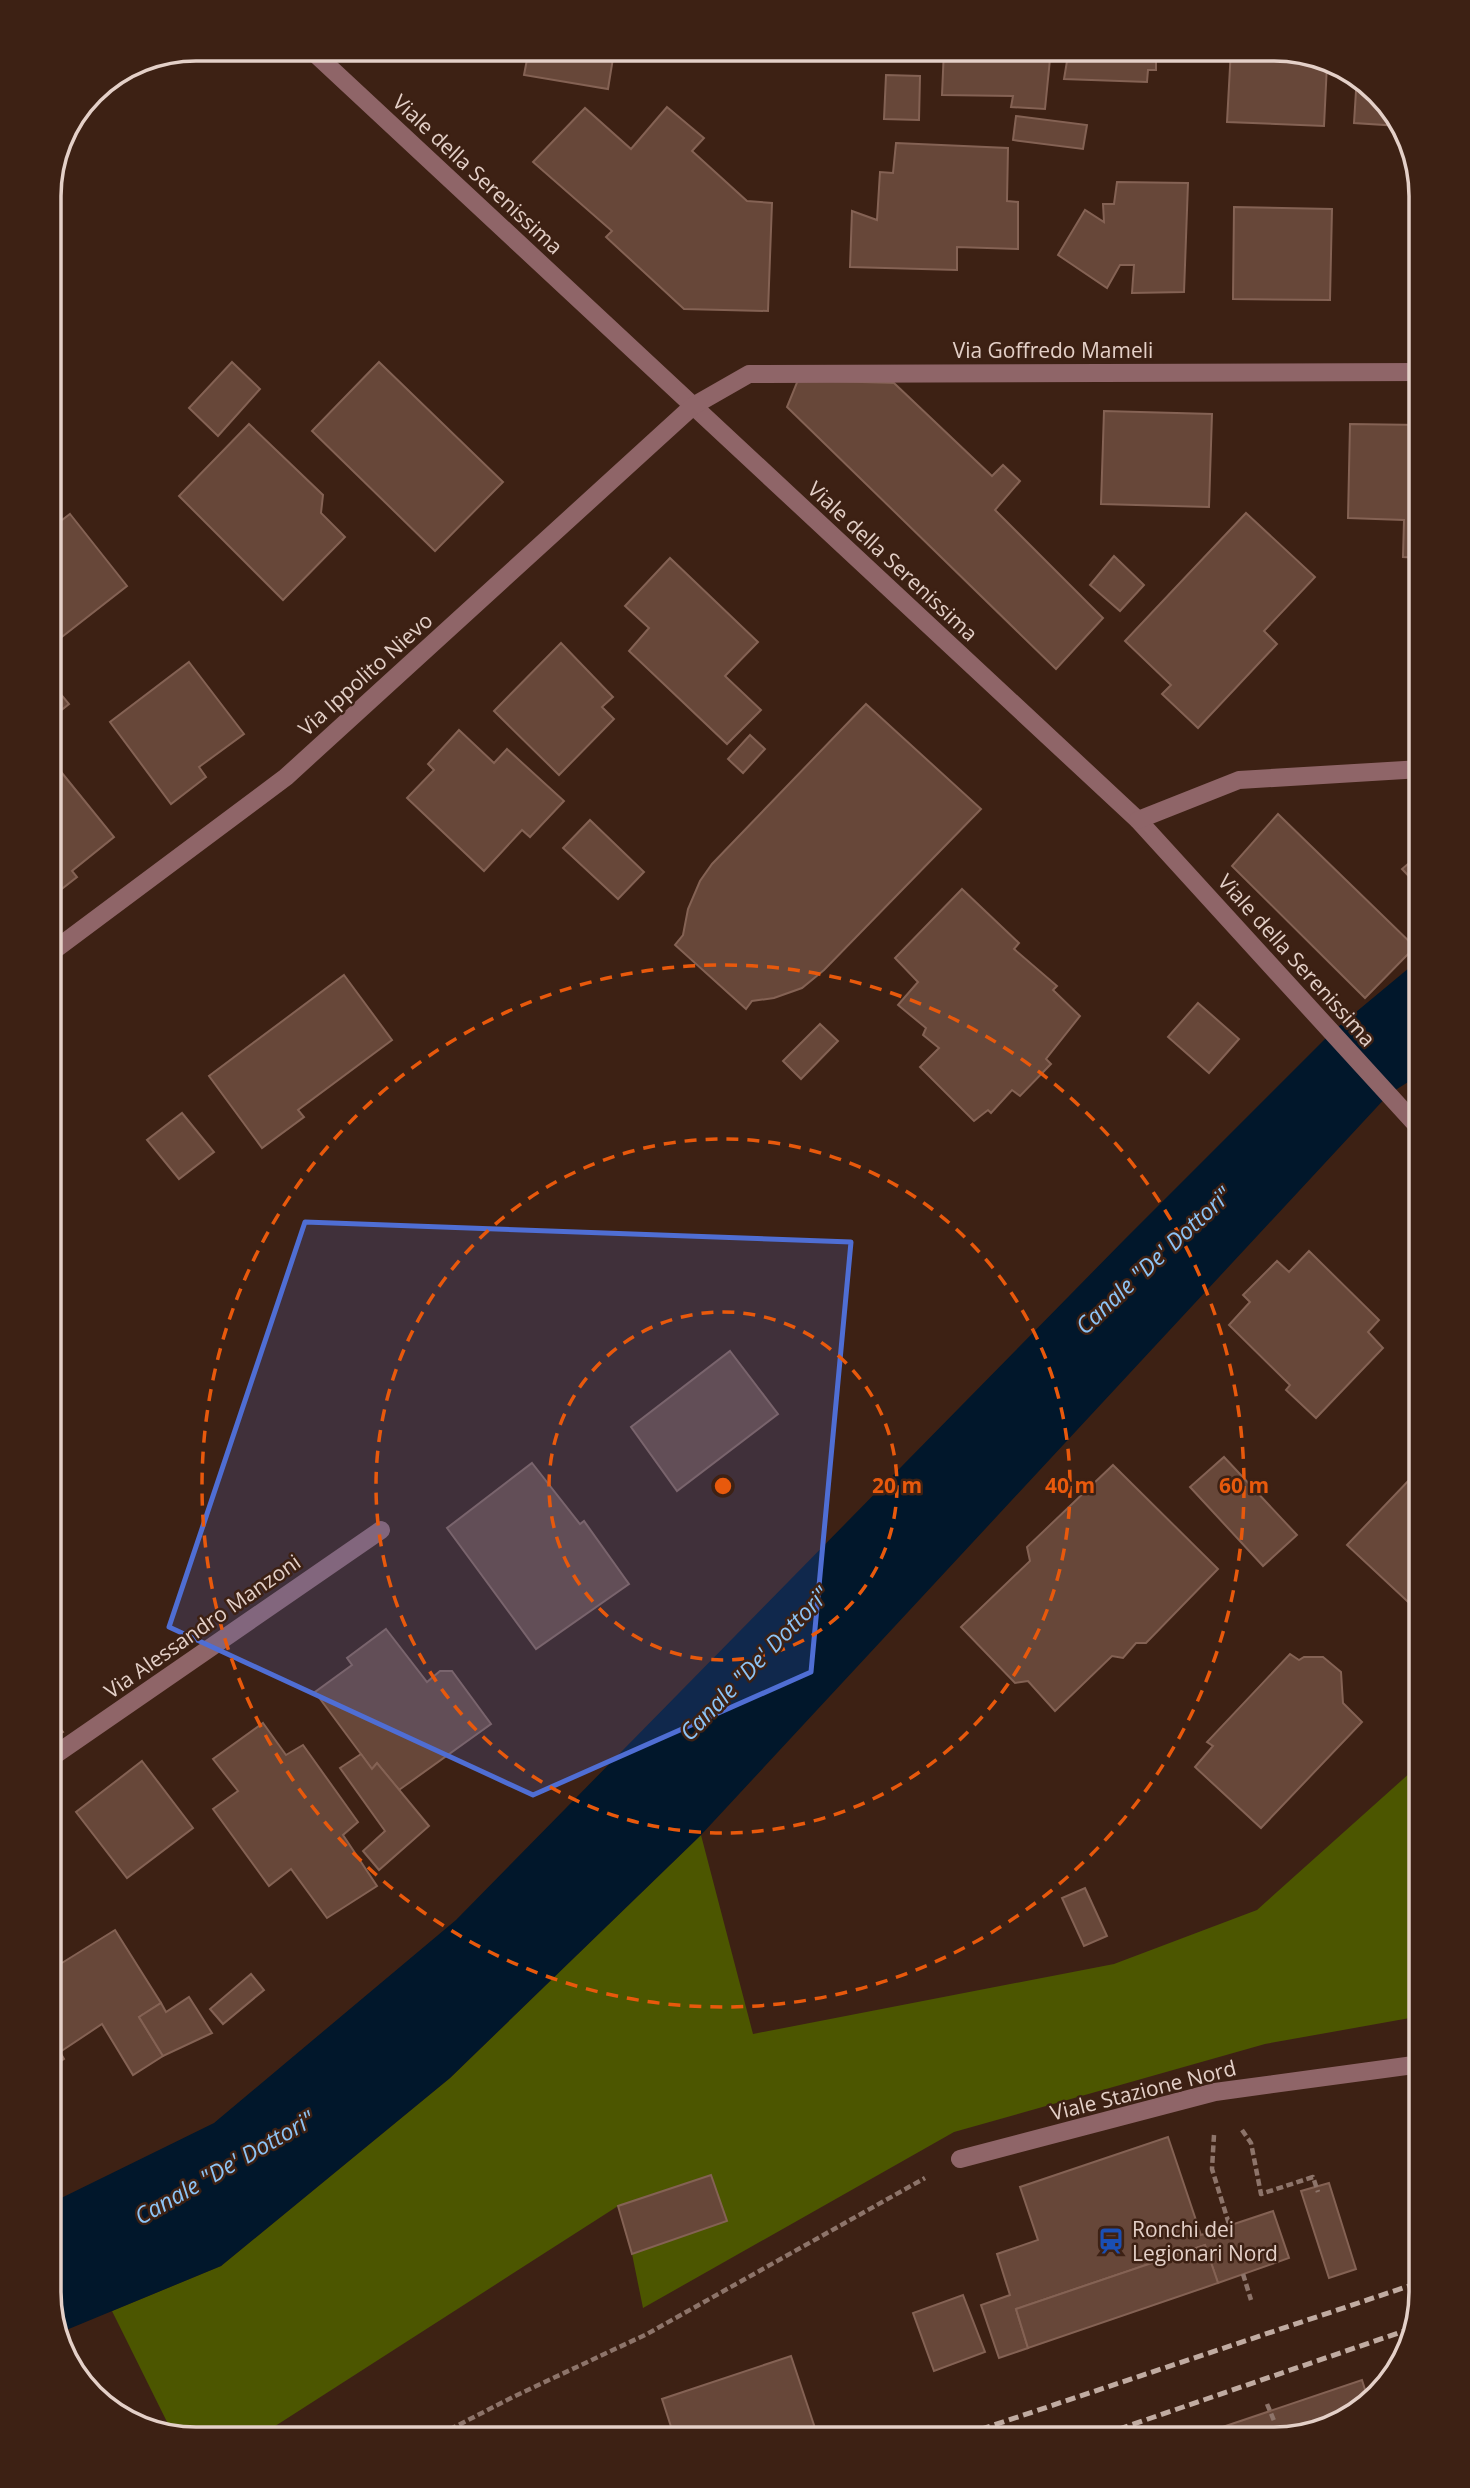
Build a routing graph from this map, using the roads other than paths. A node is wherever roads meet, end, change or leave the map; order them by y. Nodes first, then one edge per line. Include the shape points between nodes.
1 (324, 62) edge
2 (1409, 372) edge
3 (693, 406) junction
4 (1409, 770) edge
5 (1138, 820) junction
6 (62, 945) edge
7 (1409, 1113) edge
8 (381, 1530) dead end
9 (61, 1751) edge
10 (1409, 2066) edge
11 (960, 2159) road end

1 - 3 street, Viale della Serenissima
2 - 3 street, Via Goffredo Mameli via 749,374
3 - 5 street, Viale della Serenissima
3 - 6 street, Via Ippolito Nievo via 286,777
4 - 5 street via 1239,780
5 - 7 street, Viale della Serenissima
8 - 9 street, Via Alessandro Manzoni
10 - 11 street, Viale Stazione Nord via 1215,2092

